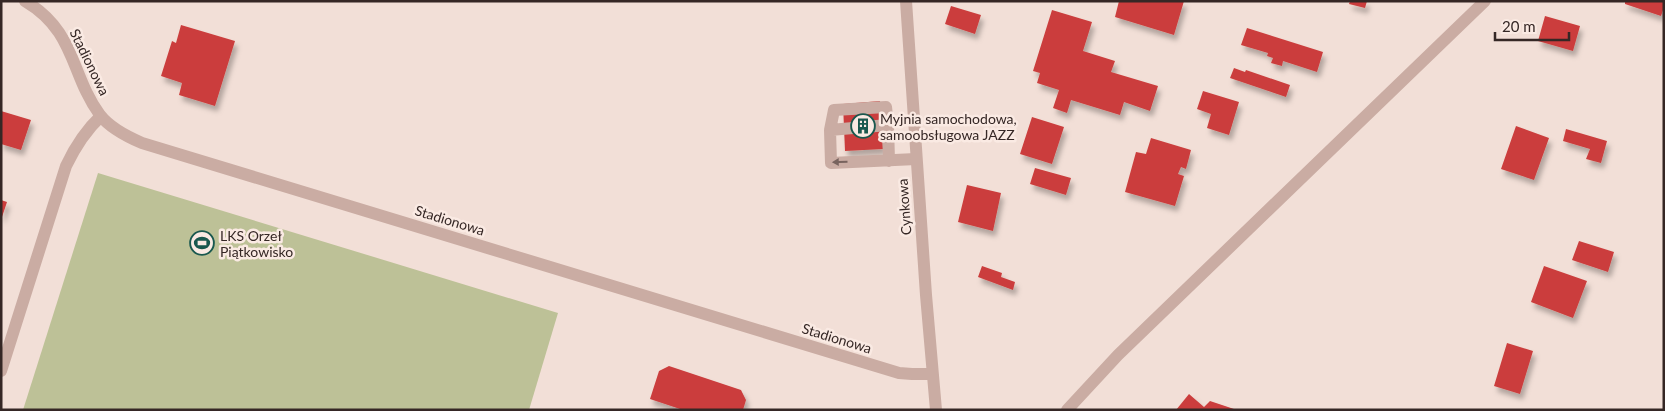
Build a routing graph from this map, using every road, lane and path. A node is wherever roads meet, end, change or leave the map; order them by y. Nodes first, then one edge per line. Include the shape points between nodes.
1 (25, 1) edge
2 (906, 1) edge
3 (1485, 1) edge
4 (101, 116) junction
5 (888, 125) junction
6 (830, 130) junction
7 (916, 160) junction
8 (888, 161) junction
9 (1, 371) edge
10 (932, 374) junction
11 (936, 410) edge
12 (1067, 410) edge

1 - 4 street, Stadionowa via 53,23 66,42
2 - 7 street, Cynkowa
3 - 12 street via 1126,348
4 - 9 street via 82,137 66,166
4 - 10 street, Stadionowa via 142,143 892,370
5 - 6 street
5 - 6 street via 886,107 834,110
5 - 8 street
8 -> 6 street via 831,163
7 - 8 street
7 - 10 street, Cynkowa
10 - 11 street, Cynkowa

